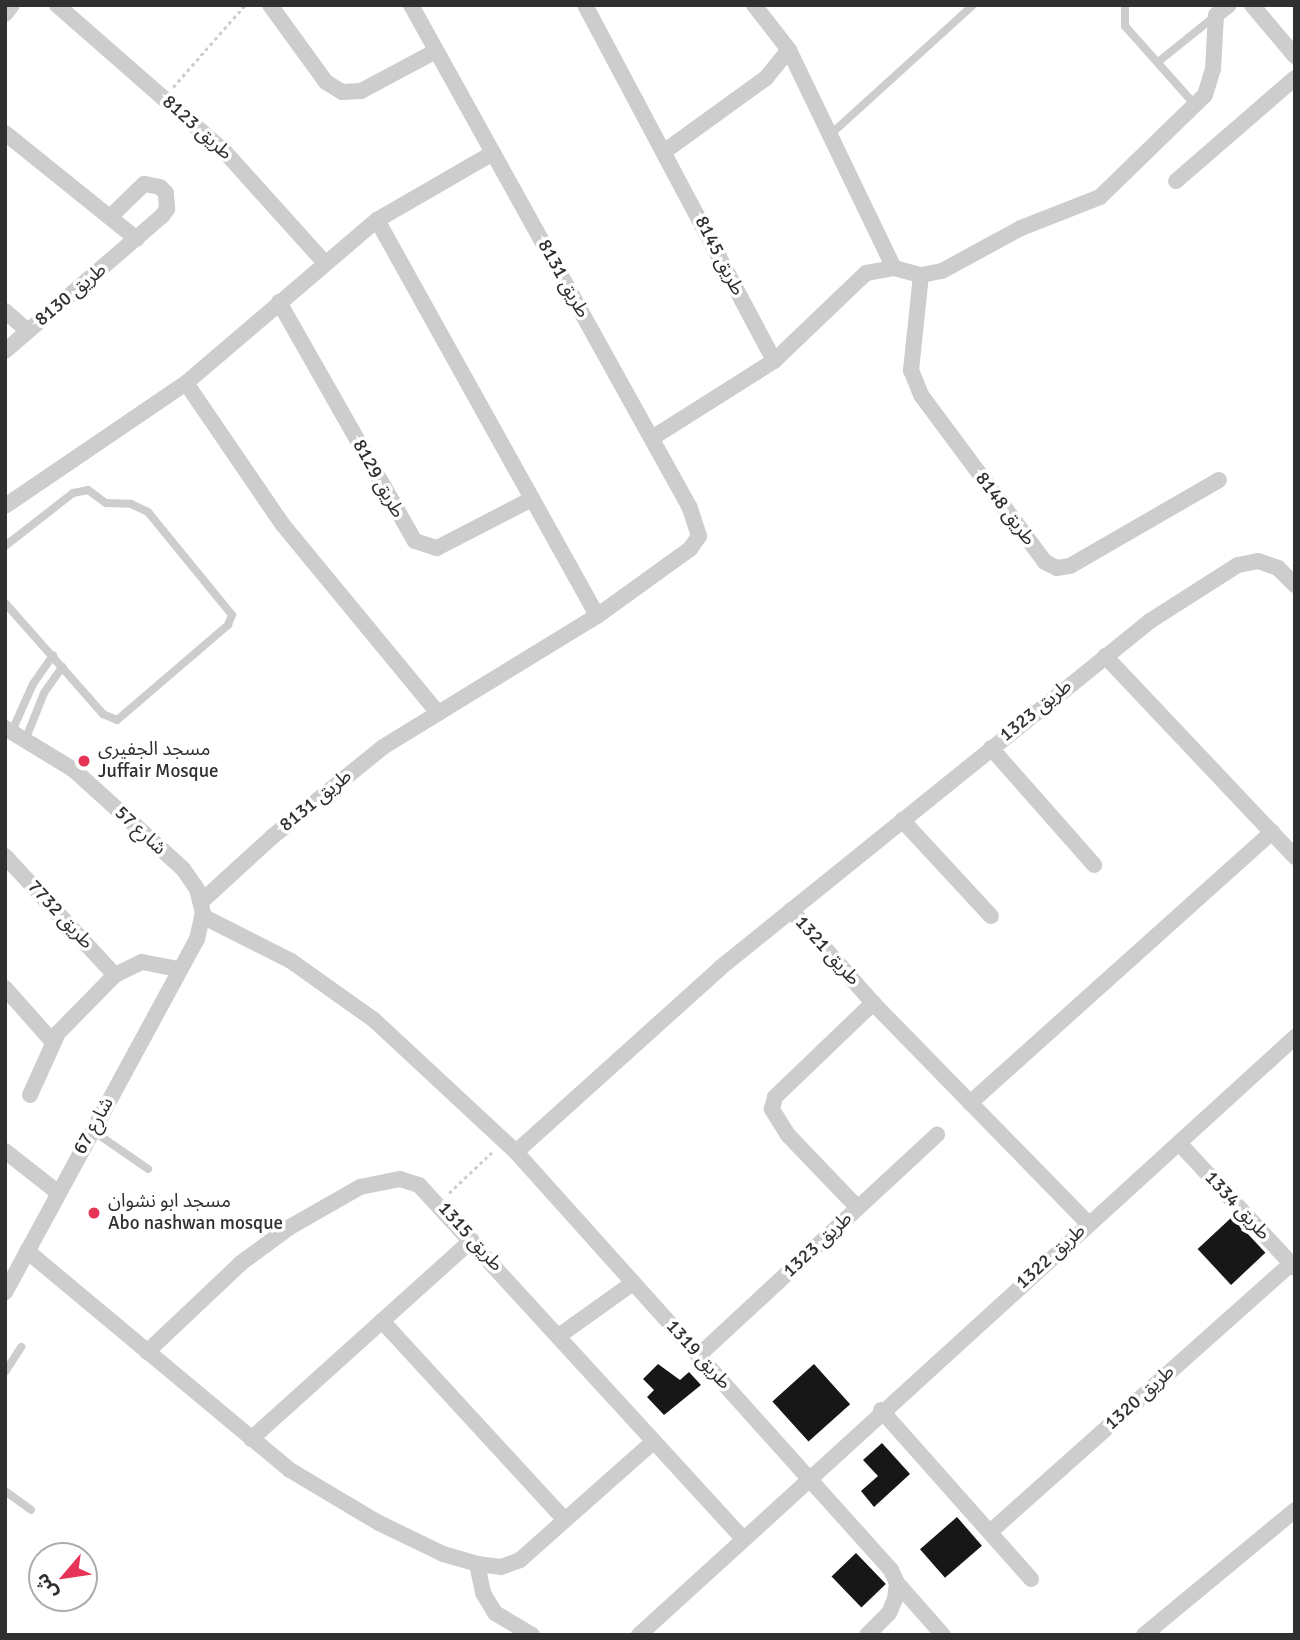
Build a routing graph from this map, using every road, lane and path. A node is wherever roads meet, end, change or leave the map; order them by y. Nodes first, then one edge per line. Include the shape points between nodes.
1 (12, 5) edge
2 (57, 5) edge
3 (245, 5) edge
4 (270, 5) edge
5 (411, 5) edge
6 (585, 5) edge
7 (754, 5) edge
8 (973, 5) edge
9 (1125, 5) edge
10 (1252, 5) edge
11 (1223, 10) edge
12 (5, 14) edge
13 (789, 50) junction
14 (436, 51) junction
15 (1295, 56) edge
16 (1158, 62) junction
17 (1295, 78) edge
18 (163, 97) junction
19 (1196, 106) junction
20 (5, 133) edge
21 (832, 133) junction
22 (664, 150) junction
23 (493, 153) junction
24 (1176, 181) dead end
25 (110, 217) junction
26 (377, 220) junction
27 (137, 239) junction
28 (324, 262) junction
29 (894, 268) junction
30 (921, 275) junction
31 (279, 302) junction
32 (5, 311) edge
33 (28, 331) junction
34 (5, 351) edge
35 (774, 361) junction
36 (186, 383) junction
37 (652, 438) junction
38 (1219, 480) dead end
39 (532, 499) junction
40 (7, 502) edge
41 (5, 546) edge
42 (1295, 584) edge
43 (5, 603) edge
44 (597, 616) junction
45 (52, 655) junction
46 (1105, 656) junction
47 (62, 667) junction
48 (438, 713) junction
49 (14, 732) edge
50 (991, 748) junction
51 (902, 820) junction
52 (1272, 832) junction
53 (5, 856) edge
54 (1295, 857) edge
55 (173, 862) junction
56 (1094, 864) dead end
57 (202, 908) junction
58 (791, 910) junction
59 (991, 916) dead end
60 (180, 965) junction
61 (115, 975) junction
62 (5, 988) edge
63 (873, 1003) junction
64 (1295, 1037) edge
65 (52, 1041) junction
66 (30, 1095) dead end
67 (970, 1103) junction
68 (93, 1131) junction
69 (937, 1135) dead end
70 (1179, 1143) junction
71 (511, 1146) junction
72 (5, 1151) edge
73 (148, 1169) dead end
74 (56, 1192) junction
75 (439, 1203) junction
76 (858, 1208) junction
77 (1088, 1223) junction
78 (472, 1240) junction
79 (27, 1251) junction
80 (1293, 1266) edge
81 (633, 1283) junction
82 (5, 1292) edge
83 (382, 1321) junction
84 (559, 1335) junction
85 (21, 1347) dead end
86 (147, 1352) junction
87 (698, 1356) junction
88 (5, 1372) edge
89 (881, 1410) junction
90 (251, 1439) junction
91 (654, 1441) junction
92 (810, 1480) junction
93 (5, 1491) edge
94 (32, 1510) dead end
95 (1295, 1510) edge
96 (565, 1520) junction
97 (990, 1532) junction
98 (742, 1538) junction
99 (477, 1564) junction
100 (1031, 1579) dead end
101 (897, 1583) junction
102 (532, 1635) edge
103 (639, 1635) edge
104 (867, 1635) edge
105 (943, 1635) edge
106 (1143, 1635) edge

1 - 12 street
2 - 18 street, طريق 8123
3 - 18 path
4 - 14 street via 326,82 342,92 361,91
5 - 14 street, طريق 8131
6 - 22 street, طريق 8145
7 - 13 street
8 - 21 lane
9 - 16 lane via 1125,26
10 - 15 street
11 - 16 lane
11 - 19 street via 1211,83
13 - 21 street
13 - 22 street via 766,78
14 - 23 street, طريق 8131
16 - 19 lane
17 - 24 street
18 - 28 street, طريق 8123 via 240,167
19 - 30 street via 1084,206 1021,228 942,271
20 - 25 street
21 - 29 street
22 - 35 street, طريق 8145
23 - 26 street
23 - 37 street, طريق 8131
25 - 27 street
25 - 27 street, طريق 8130 via 137,188 144,184 160,187 166,193 167,209
26 - 28 street
26 - 39 street
27 - 33 street, طريق 8130
28 - 31 street
29 - 30 street
29 - 35 street via 875,270 858,279
30 - 38 street, طريق 8148 via 911,370 921,395 1045,562 1057,568 1070,566
31 - 36 street
31 - 39 street, طريق 8129 via 415,541 437,548
32 - 33 street
33 - 34 street, طريق 8130
35 - 37 street
36 - 40 street
36 - 48 street via 283,525
37 - 44 street, طريق 8131 via 690,508 699,536 690,549
39 - 44 street
41 - 47 lane via 72,493 88,490 106,503 131,504 148,512 231,609 228,625 124,718 103,714
42 - 46 street, طريق 1323 via 1278,568 1258,561 1238,565
43 - 45 lane
44 - 48 street, طريق 8131
45 - 47 lane
45 - 49 lane via 33,684
46 - 50 street, طريق 1323
46 - 52 street
47 - 49 lane
48 - 57 street, طريق 8131 via 362,763
49 - 55 street, شارع 57 via 74,770
50 - 51 street, طريق 1323
50 - 56 street
51 - 58 street, طريق 1323
51 - 59 street
52 - 54 street
52 - 67 street
53 - 61 street, طريق 7732
55 - 57 street via 191,879
55 - 60 street, شارع 67 via 193,905 192,932
57 - 60 street, شارع 67 via 197,939
57 - 71 street, طريق 1319 via 291,961 374,1020
58 - 63 street, طريق 1321
58 - 71 street, طريق 1321
60 - 61 street via 142,962
60 - 68 street, شارع 67
61 - 65 street
62 - 65 street
63 - 67 street, طريق 1321
63 - 76 street via 780,1091 772,1109 788,1135
64 - 70 street, طريق 1322
65 - 66 street
67 - 77 street, طريق 1321
68 - 73 lane
68 - 74 street, شارع 67
69 - 76 street, طريق 1323
70 - 77 street, طريق 1322
70 - 80 street, طريق 1334
71 - 75 path
71 - 81 street, طريق 1319
72 - 74 street
74 - 79 street, شارع 67
75 - 78 street, طريق 1315
75 - 86 street, طريق 1315 via 419,1185 400,1179 360,1187 265,1244
76 - 87 street, طريق 1323
77 - 89 street, طريق 1322
78 - 83 street
78 - 84 street, طريق 1315
79 - 82 street, شارع 67
79 - 86 street
80 - 97 street, طريق 1320
81 - 84 street
81 - 87 street, طريق 1319
83 - 90 street
83 - 96 street
84 - 91 street, طريق 1315
85 - 88 lane
86 - 90 street
87 - 92 street, طريق 1319
89 - 92 street, طريق 1322
89 - 97 street
90 - 99 street via 335,1499 443,1554
91 - 96 street
91 - 98 street, طريق 1315
92 - 98 street, طريق 1322 via 749,1537
92 - 101 street, طريق 1319 via 881,1558
93 - 94 lane
95 - 106 street
96 - 99 street via 520,1560 501,1567
97 - 100 street
98 - 103 street, طريق 1322
99 - 102 street via 483,1592 495,1613
101 - 104 street via 889,1613
101 - 105 street, طريق 1319

